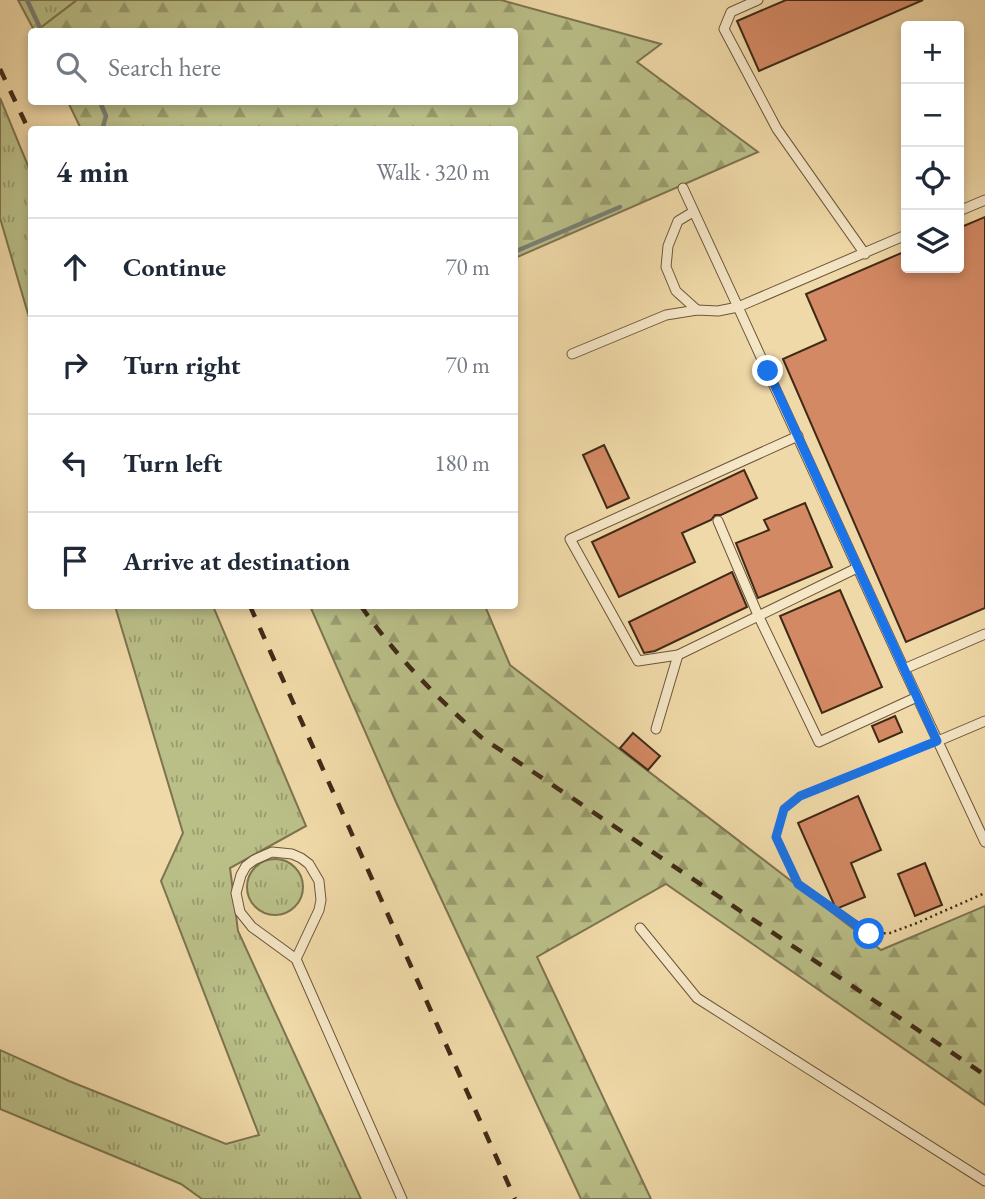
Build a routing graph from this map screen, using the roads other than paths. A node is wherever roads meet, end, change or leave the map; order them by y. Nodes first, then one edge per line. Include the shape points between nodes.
1 (758, 0) edge
2 (683, 188) dead end
3 (985, 200) edge
4 (961, 210) edge
5 (693, 212) junction
6 (901, 237) edge
7 (865, 254) junction
8 (738, 307) junction
9 (697, 310) junction
10 (572, 354) dead end
11 (798, 436) junction
12 (718, 521) dead end
13 (857, 568) junction
14 (758, 615) junction
15 (985, 634) edge
16 (678, 655) junction
17 (904, 669) junction
18 (917, 697) junction
19 (985, 721) edge
20 (656, 729) dead end
21 (937, 741) junction
22 (985, 842) edge
23 (640, 928) dead end
24 (296, 959) junction
25 (985, 1181) edge
26 (402, 1199) edge

1 - 7 lane via 731,12 723,29 776,129
2 - 5 lane
3 - 4 lane
5 - 8 lane
5 - 9 lane via 678,221 666,267 676,291
6 - 7 lane
7 - 8 lane
8 - 9 lane
8 - 11 lane
9 - 10 lane via 666,315
11 - 13 lane
11 - 16 lane via 570,540 638,661
12 - 14 lane
13 - 14 lane
13 - 17 lane
14 - 16 lane
14 - 18 lane via 819,742
15 - 17 lane
16 - 20 lane
17 - 18 lane
18 - 21 lane
19 - 21 lane
21 - 22 lane
23 - 25 lane via 697,998
24 - 24 lane via 252,927 237,903 237,884 246,866 272,852 301,858 319,881 319,910
24 - 26 lane

